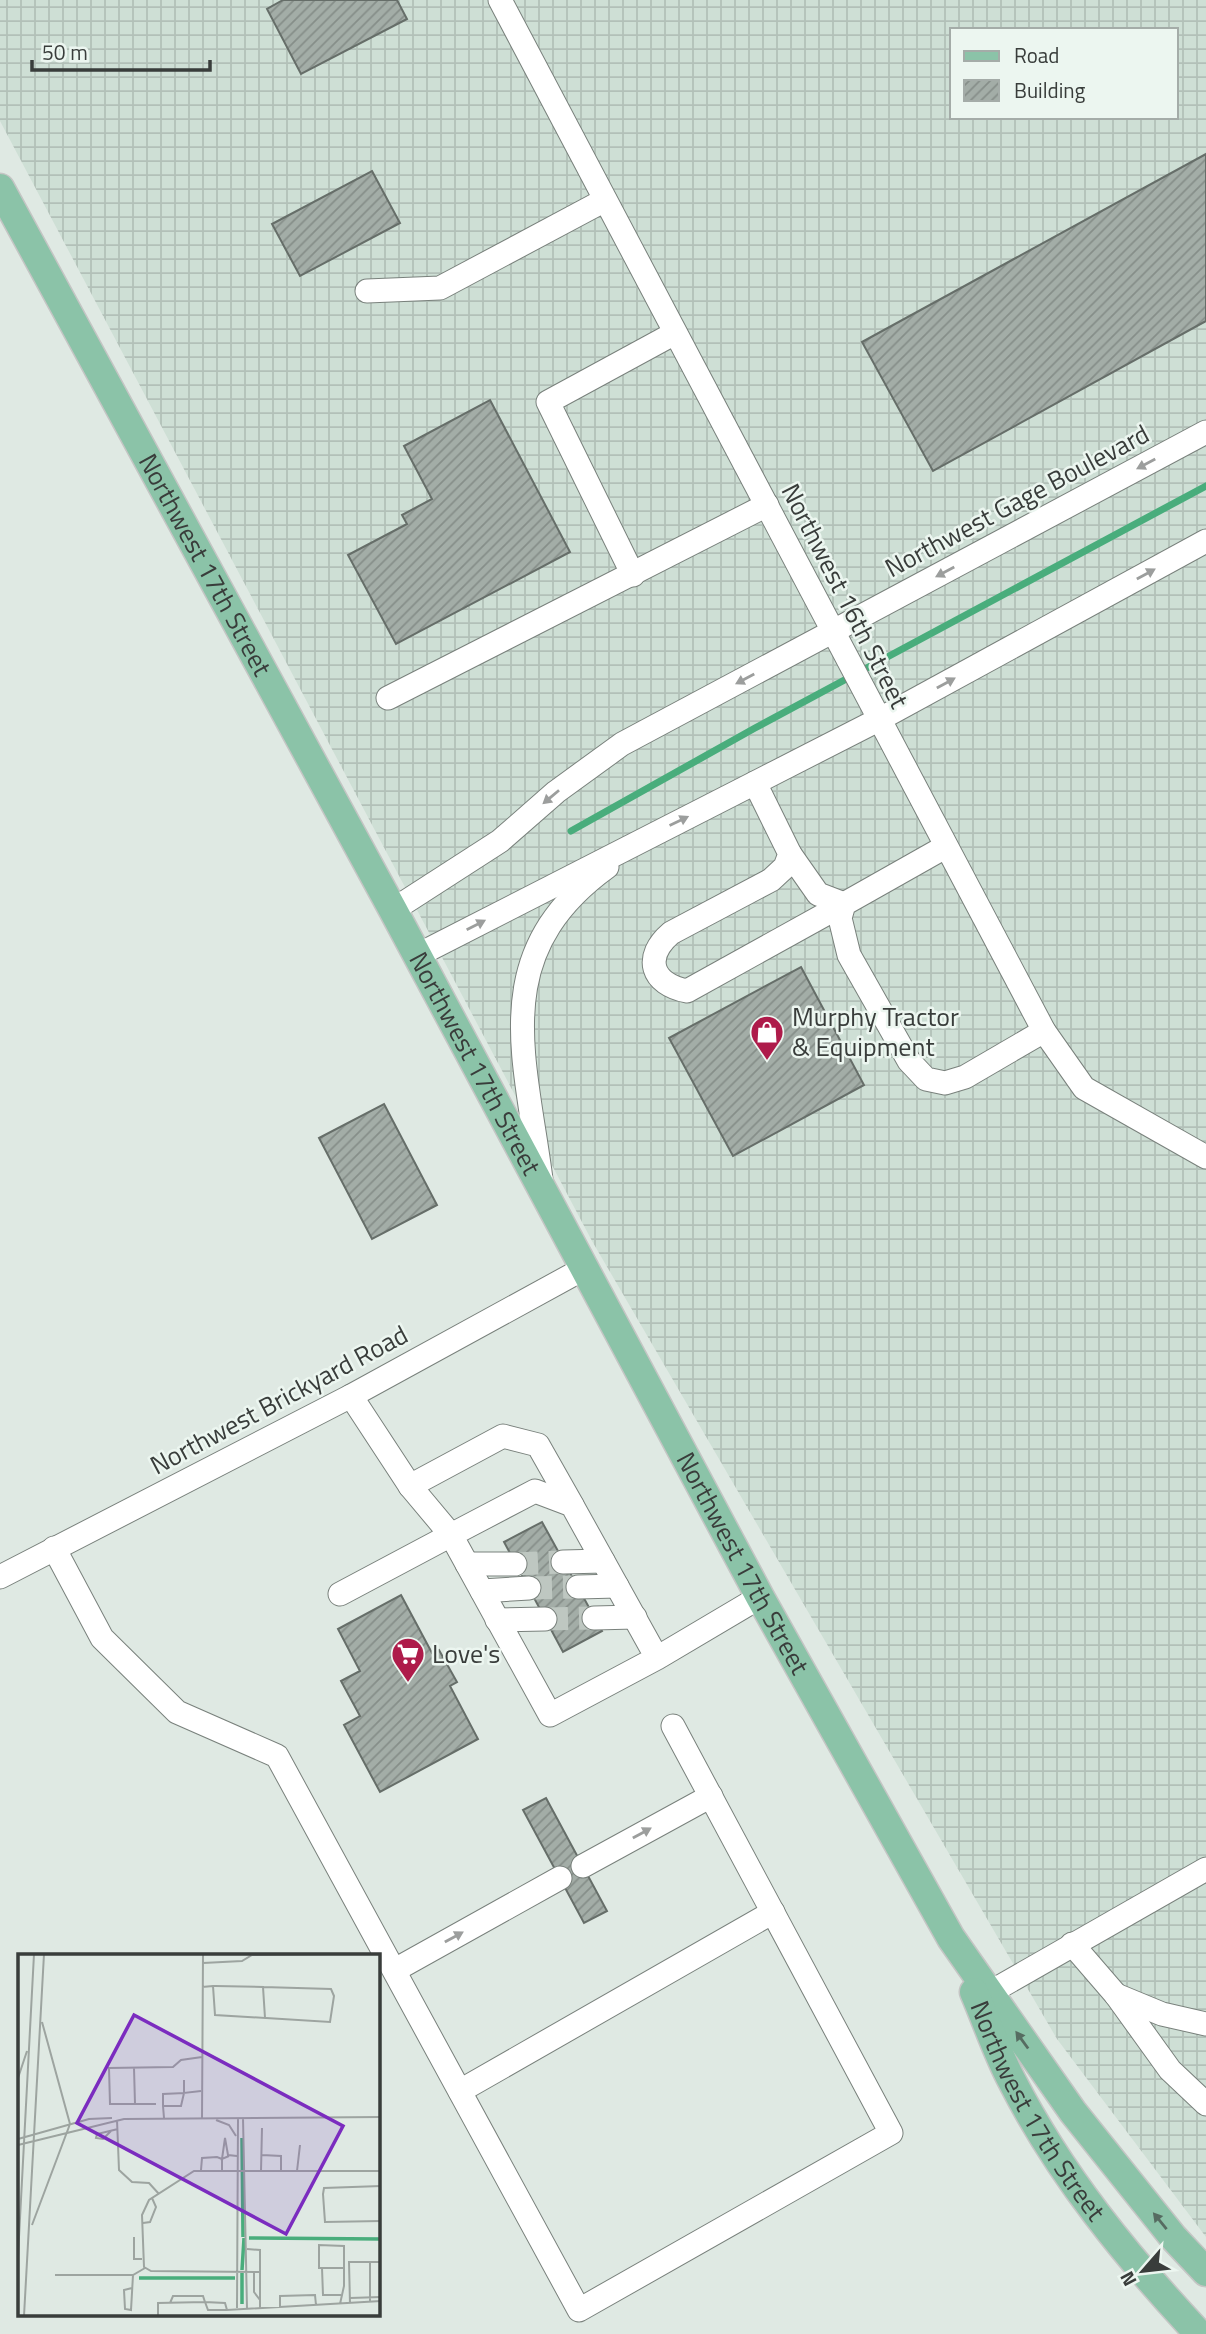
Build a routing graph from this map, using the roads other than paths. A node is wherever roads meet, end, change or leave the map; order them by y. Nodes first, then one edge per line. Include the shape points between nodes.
1 (500, 0) edge
2 (0, 188) edge
3 (605, 200) junction
4 (367, 291) dead end
5 (675, 333) junction
6 (1206, 432) edge
7 (767, 505) junction
8 (1206, 541) edge
9 (633, 575) junction
10 (834, 631) junction
11 (388, 698) dead end
12 (878, 720) junction
13 (754, 783) junction
14 (652, 834) junction
15 (945, 847) junction
16 (790, 854) junction
17 (844, 904) junction
18 (393, 910) junction
19 (415, 956) junction
20 (1044, 1031) junction
21 (1206, 1157) edge
22 (542, 1189) junction
23 (583, 1269) junction
24 (351, 1396) junction
25 (410, 1486) junction
26 (572, 1504) junction
27 (451, 1535) junction
28 (54, 1548) junction
29 (603, 1561) junction
30 (563, 1562) tunnel mouth
31 (515, 1563) tunnel mouth
32 (467, 1564) junction
33 (0, 1577) edge
34 (617, 1586) junction
35 (578, 1587) tunnel mouth
36 (529, 1588) tunnel mouth
37 (482, 1591) junction
38 (340, 1594) dead end
39 (761, 1597) junction
40 (635, 1617) junction
41 (594, 1618) tunnel mouth
42 (545, 1619) tunnel mouth
43 (497, 1620) junction
44 (657, 1658) junction
45 (673, 1726) dead end
46 (710, 1796) junction
47 (583, 1866) dead end
48 (1206, 1870) edge
49 (560, 1878) dead end
50 (773, 1912) junction
51 (951, 1938) junction
52 (1072, 1944) junction
53 (395, 1970) junction
54 (989, 1993) junction
55 (1116, 1995) junction
56 (1206, 2024) edge
57 (460, 2091) junction
58 (1206, 2104) edge
59 (1206, 2272) edge
60 (1199, 2334) edge

1 - 3 street, Northwest 16th Street
2 - 18 main road, Northwest 17th Street
3 - 4 street via 440,288
3 - 5 street, Northwest 16th Street
5 - 7 street, Northwest 16th Street
5 - 9 street via 548,402
6 -> 10 street, Northwest Gage Boulevard
7 - 9 street
7 - 10 street, Northwest 16th Street
12 -> 8 street
9 - 11 street
10 - 12 street, Northwest 16th Street
10 -> 18 street, Northwest Gage Boulevard via 622,744 556,792 500,841
12 - 13 street
12 - 15 street, Northwest 16th Street
14 -> 13 street
13 - 16 street
19 -> 14 street
14 - 22 street via 593,877 560,913 531,963 522,1000 523,1049
15 - 17 street
15 - 20 street, Northwest 16th Street
16 - 17 street via 818,894
16 - 17 street via 785,867 771,880 658,944 657,976 670,988 687,991
17 - 20 street via 840,918 849,955 909,1061 926,1079 945,1083 965,1077
18 - 19 main road, Northwest 17th Street
19 - 22 main road, Northwest 17th Street
20 - 21 street, Northwest 16th Street via 1084,1088
22 - 23 main road, Northwest 17th Street
23 - 24 street, Northwest Brickyard Road
23 - 39 main road, Northwest 17th Street
24 - 25 street
24 - 28 street, Northwest Brickyard Road
25 - 26 street via 503,1436 538,1446
25 - 27 street
26 - 27 street via 535,1491
26 - 29 street
27 - 32 street
27 - 38 street
28 - 33 street, Northwest Brickyard Road
28 - 53 street via 102,1638 177,1712 277,1756
29 - 30 street
29 - 34 street
31 - 32 street
32 - 37 street
34 - 35 street
34 - 40 street
36 - 37 street
37 - 43 street
39 - 44 street
39 - 51 main road, Northwest 17th Street
40 - 41 street
40 - 44 street
42 - 43 street
43 - 44 street via 550,1714
45 - 46 street
47 -> 46 street
46 - 50 street
48 - 52 street
53 -> 49 street
50 - 57 street
50 - 57 street via 891,2133 579,2310
51 - 54 main road, Northwest 17th Street
51 - 60 main road, Northwest 17th Street via 1011,2080 1056,2159 1118,2244
52 - 54 street
52 - 55 street
53 - 57 street
59 -> 54 main road, Northwest 17th Street via 1173,2238 1073,2112
55 - 56 street via 1162,2014
55 - 58 street via 1170,2070

